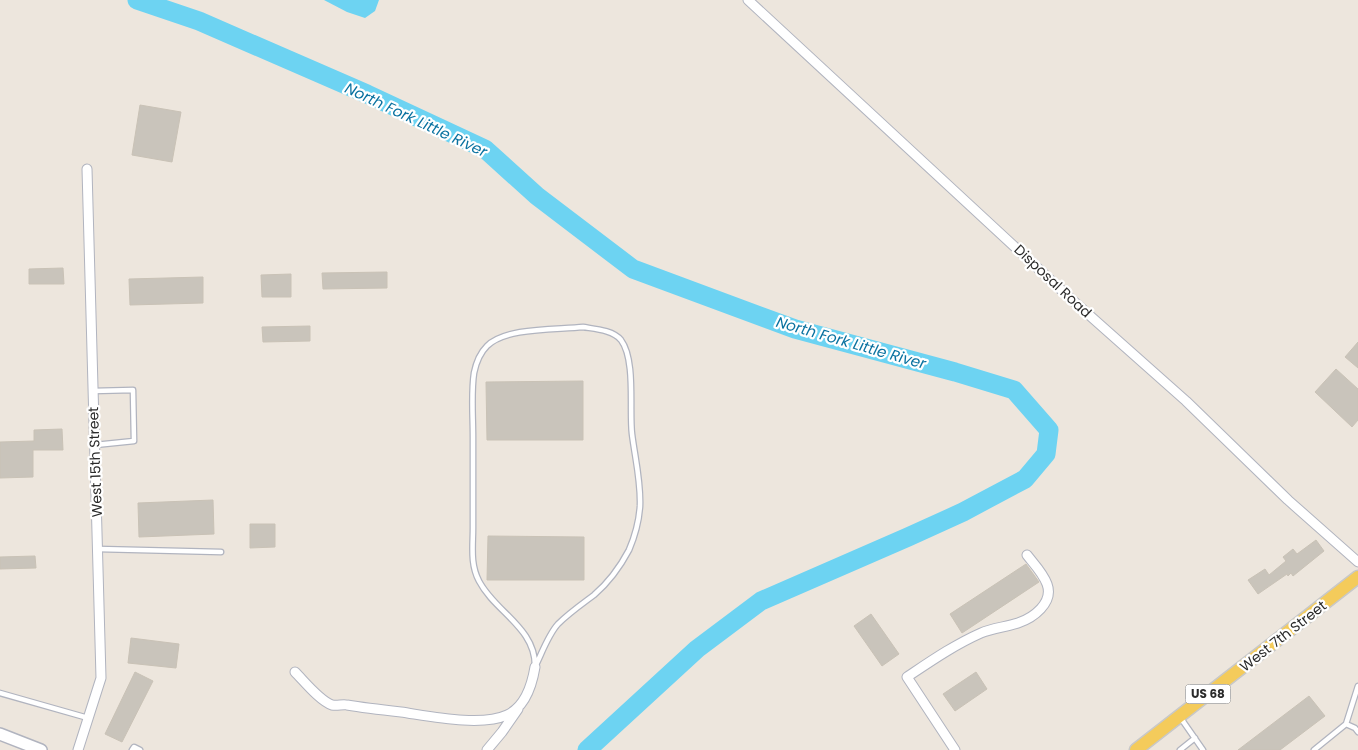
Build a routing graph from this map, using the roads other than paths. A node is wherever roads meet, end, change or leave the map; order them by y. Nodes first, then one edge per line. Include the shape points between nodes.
1 (748, 0) edge
2 (88, 170) dead end
3 (94, 391) junction
4 (95, 446) junction
5 (98, 549) junction
6 (221, 552) dead end
7 (1028, 555) dead end
8 (1358, 562) edge
9 (1358, 577) edge
10 (535, 667) junction
11 (295, 672) dead end
12 (1358, 686) edge
13 (0, 693) edge
14 (1357, 694) edge
15 (521, 705) junction
16 (1180, 716) junction
17 (88, 718) junction
18 (1346, 724) junction
19 (1358, 732) edge
20 (0, 734) edge
21 (1195, 738) junction
22 (41, 750) edge
23 (78, 750) edge
24 (132, 750) edge
25 (140, 750) edge
26 (487, 750) edge
27 (955, 750) edge
28 (1136, 750) edge
29 (1180, 750) edge
30 (1203, 750) edge
31 (1314, 750) edge

1 - 8 street, Disposal Road
2 - 3 street, West 15th Street
3 - 4 street, West 15th Street
3 - 4 lane via 133,390 134,440
4 - 5 street, West 15th Street
5 - 6 lane
5 - 17 street, West 15th Street via 101,678
7 - 27 street via 1048,585 1048,596 1040,610 1027,619 966,640 907,676
9 - 16 main road, West 7th Street / US 68
10 - 10 lane via 552,631 595,593 621,564 637,525 640,490 631,433 628,357 617,336 601,330 582,327 501,337 487,346 475,367 474,566 479,582 494,603 528,638 534,652
10 - 15 street
11 - 15 street via 333,705 469,720 508,715
12 - 14 lane
13 - 17 lane
14 - 18 lane
15 - 26 street
16 - 21 lane
16 - 28 main road, West 7th Street / US 68
17 - 23 street, West 15th Street
18 - 19 lane
18 - 31 lane
20 - 22 main road
21 - 29 lane
21 - 30 lane
24 - 25 lane via 134,747

